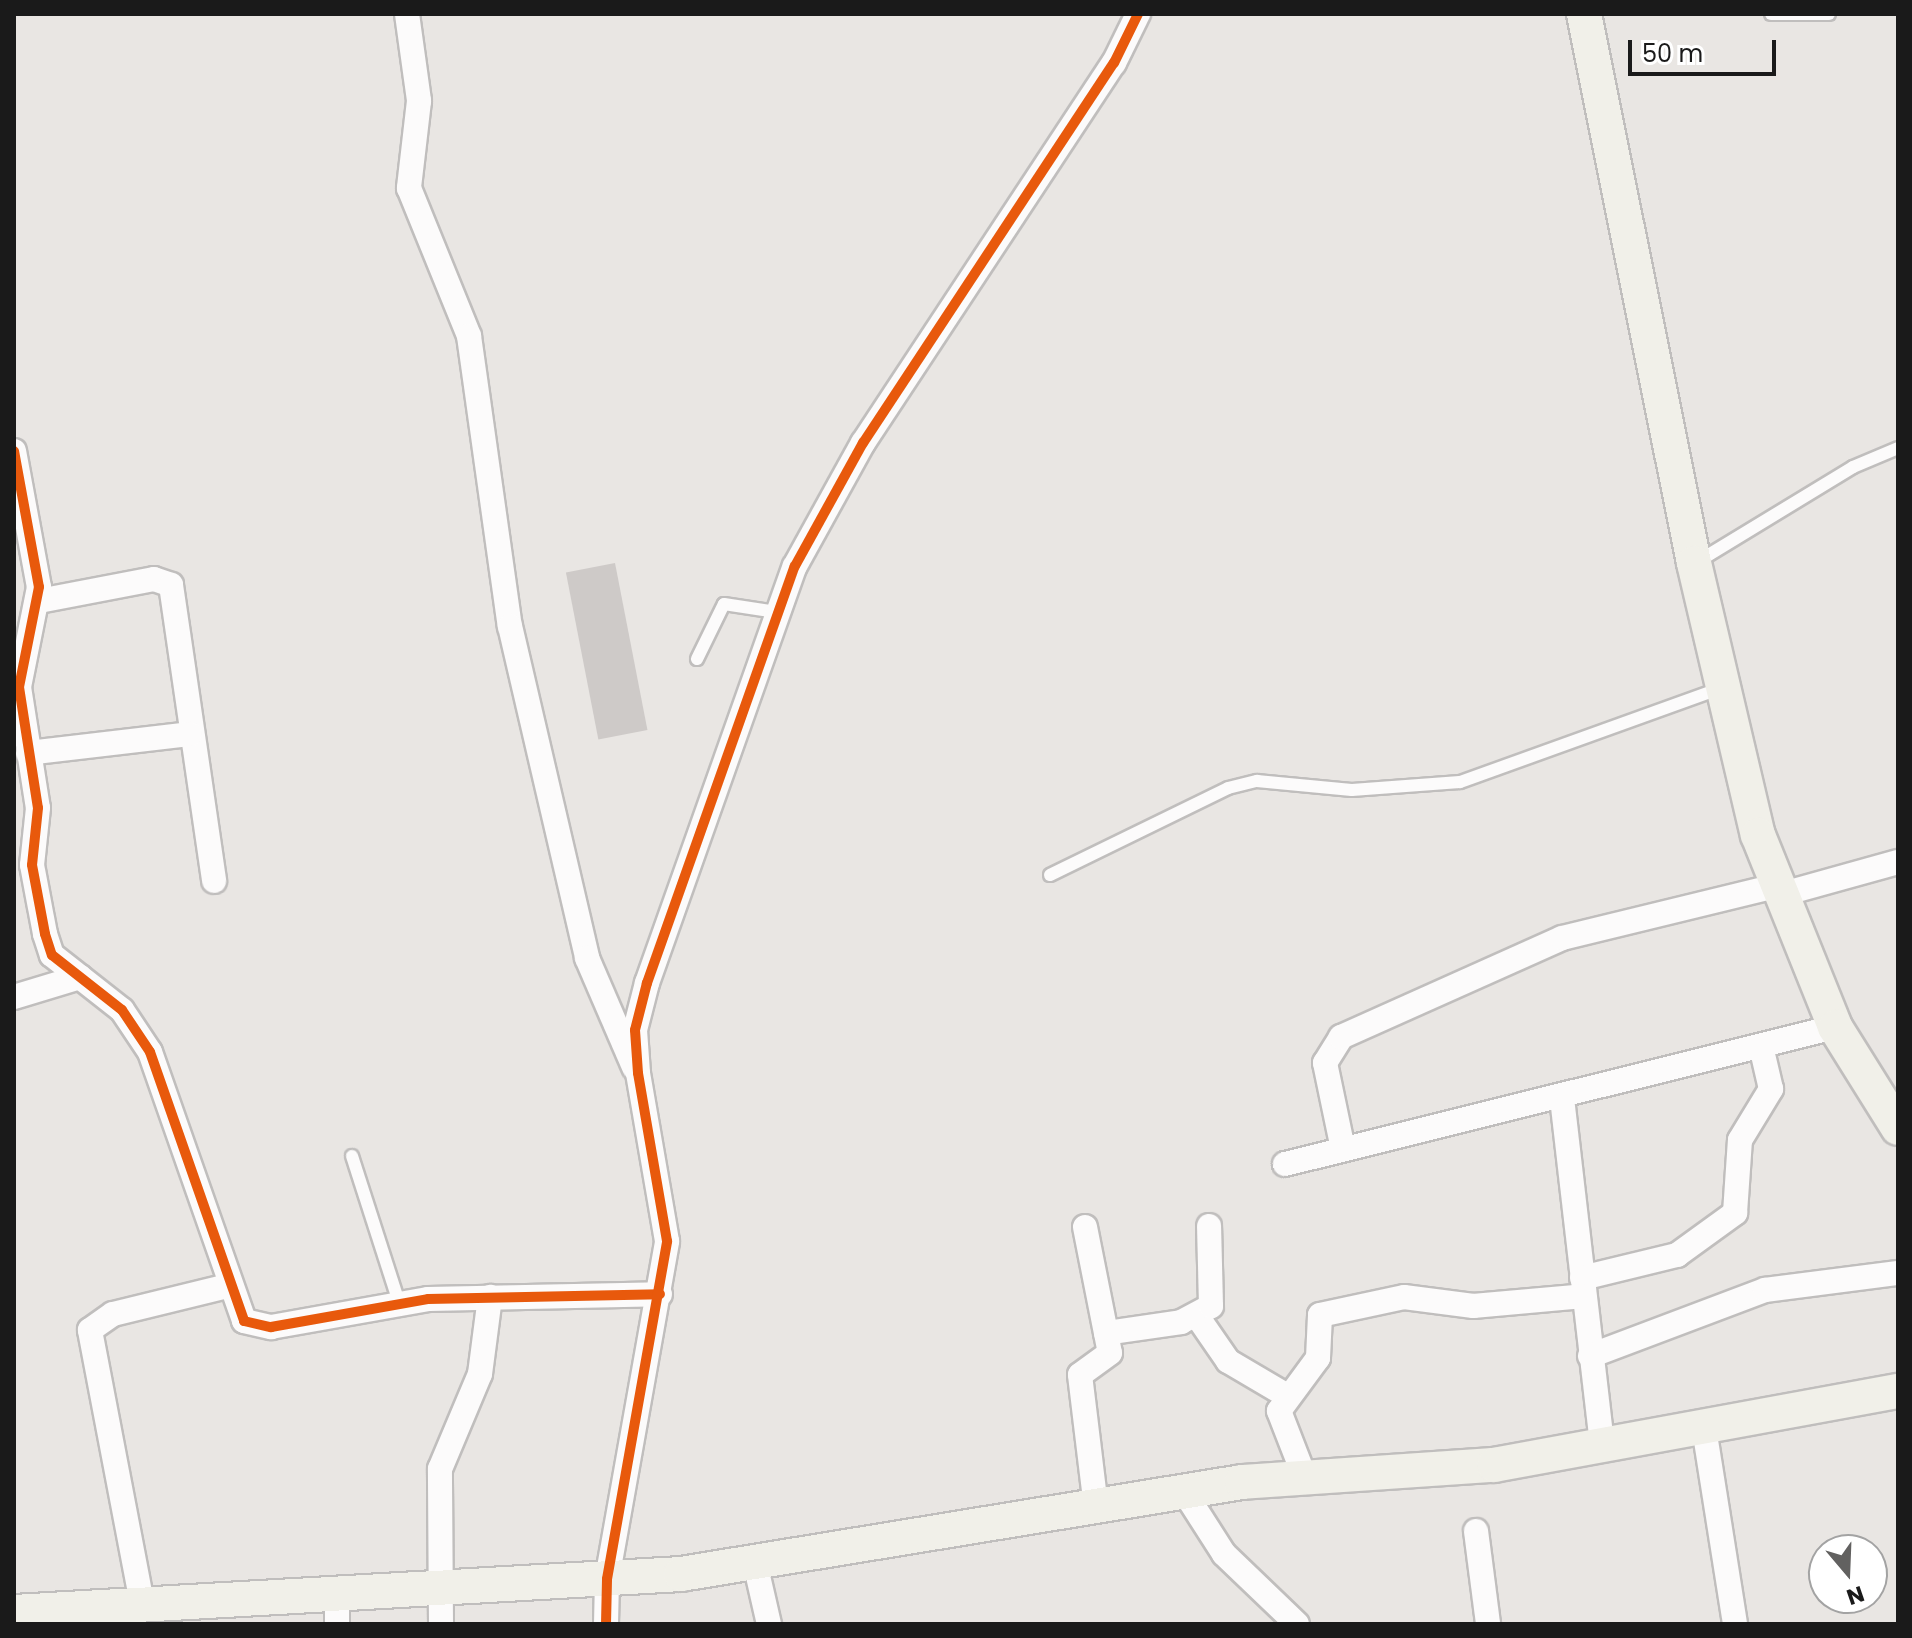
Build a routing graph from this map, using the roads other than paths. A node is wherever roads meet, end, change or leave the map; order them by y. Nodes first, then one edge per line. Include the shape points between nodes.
1 (407, 14) edge
2 (1138, 14) edge
3 (1584, 14) edge
4 (1771, 14) edge
5 (1829, 14) edge
6 (1898, 448) edge
7 (14, 451) edge
8 (1694, 563) junction
9 (39, 601) junction
10 (776, 612) junction
11 (697, 659) dead end
12 (1722, 688) junction
13 (190, 734) junction
14 (28, 753) junction
15 (1898, 862) edge
16 (1050, 875) dead end
17 (214, 881) dead end
18 (1778, 891) junction
19 (80, 977) junction
20 (14, 997) edge
21 (1835, 1027) junction
22 (1761, 1046) junction
23 (638, 1073) junction
24 (1562, 1098) junction
25 (1898, 1128) edge
26 (1343, 1149) junction
27 (352, 1156) dead end
28 (1285, 1164) dead end
29 (1209, 1226) dead end
30 (1085, 1227) dead end
31 (1898, 1273) edge
32 (228, 1286) junction
33 (1583, 1287) junction
34 (660, 1294) junction
35 (490, 1297) junction
36 (399, 1302) junction
37 (1197, 1316) junction
38 (1106, 1333) junction
39 (1590, 1356) junction
40 (1898, 1391) edge
41 (1284, 1394) junction
42 (1704, 1428) junction
43 (1602, 1445) junction
44 (1305, 1478) junction
45 (1185, 1493) junction
46 (1096, 1508) junction
47 (1476, 1531) dead end
48 (755, 1563) junction
49 (607, 1579) junction
50 (440, 1590) junction
51 (133, 1610) edge
52 (337, 1610) edge
53 (14, 1612) edge
54 (232, 1612) edge
55 (441, 1624) edge
56 (606, 1624) edge
57 (769, 1624) edge
58 (1297, 1624) edge
59 (1488, 1624) edge
60 (1735, 1624) edge

1 - 23 street via 419,101 409,188 469,336 497,563 576,914 612,1028
2 - 10 street via 1114,63 863,443
3 - 8 main road
4 - 5 lane
6 - 8 lane via 1853,467
7 - 9 street
8 - 12 main road
9 - 13 street via 164,579 173,597
9 - 14 street via 19,687
10 - 11 lane via 724,604
10 - 23 street via 647,983 635,1030
12 - 16 lane via 1460,782 1352,790 1257,781 1228,788
12 - 18 main road
13 - 14 street
13 - 17 street
14 - 19 street via 38,808 32,865 45,934 52,955
15 - 18 street
18 - 21 main road
18 - 26 street via 1562,938 1359,1025 1325,1054
19 - 20 street
19 - 32 street via 122,1010 150,1052
21 - 22 street
21 - 25 main road
22 - 24 street
22 - 33 street via 1771,1089 1740,1140 1735,1213 1677,1255
23 - 34 street via 662,1186
24 - 26 street
24 - 33 street
26 - 28 street
27 - 36 lane
29 - 37 street via 1216,1291
30 - 38 street
31 - 39 street via 1765,1290
32 - 36 street via 244,1321 256,1327
32 - 51 street via 113,1314 90,1330
33 - 39 street
33 - 41 street via 1473,1306 1404,1297 1337,1308 1320,1315 1318,1358
34 - 35 street
34 - 49 street
35 - 36 street
35 - 50 street via 480,1374 440,1469
37 - 38 street
37 - 41 street via 1228,1361
38 - 46 street via 1107,1362 1080,1375
39 - 43 street
40 - 42 main road
41 - 44 street via 1281,1428
42 - 43 main road
42 - 60 street
43 - 44 main road via 1494,1465
44 - 45 main road
45 - 46 main road
45 - 58 street via 1224,1554
46 - 48 main road
47 - 59 street
48 - 49 main road
48 - 57 street
49 - 50 main road
49 - 56 street
50 - 52 main road
50 - 55 street
51 - 53 main road
51 - 54 main road
52 - 54 main road

